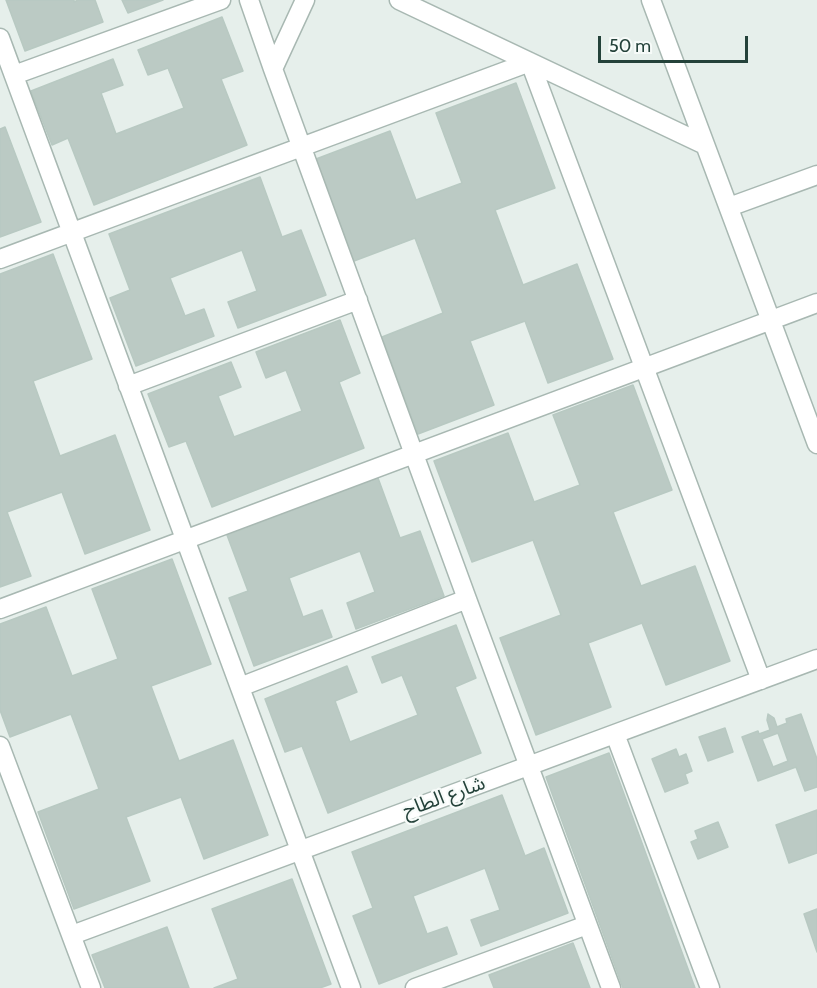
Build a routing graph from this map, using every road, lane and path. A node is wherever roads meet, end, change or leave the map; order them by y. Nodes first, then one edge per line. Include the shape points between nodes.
1 (221, 0) edge
2 (249, 0) edge
3 (306, 0) edge
4 (399, 0) edge
5 (651, 0) edge
6 (0, 38) edge
7 (530, 62) junction
8 (273, 69) junction
9 (14, 75) junction
10 (705, 145) junction
11 (302, 147) junction
12 (817, 175) edge
13 (729, 207) junction
14 (72, 232) junction
15 (0, 259) edge
16 (358, 300) junction
17 (817, 303) edge
18 (771, 320) junction
19 (644, 367) junction
20 (128, 386) junction
21 (817, 444) edge
22 (414, 454) junction
23 (185, 540) junction
24 (467, 599) junction
25 (0, 609) edge
26 (817, 659) edge
27 (760, 680) junction
28 (240, 687) junction
29 (615, 734) junction
30 (0, 746) edge
31 (528, 766) junction
32 (300, 850) junction
33 (587, 925) junction
34 (72, 935) junction
35 (91, 988) edge
36 (351, 988) edge
37 (416, 988) edge
38 (611, 988) edge
39 (710, 988) edge

1 - 9 street
2 - 8 street
3 - 8 street
4 - 7 street
5 - 10 street
6 - 9 street
7 - 10 street
7 - 11 street
7 - 19 street
8 - 11 street
9 - 14 street
10 - 13 street
11 - 14 street
11 - 16 street
12 - 13 street
13 - 18 street
14 - 15 street
14 - 20 street
16 - 20 street
16 - 22 street
17 - 18 street
18 - 19 street
18 - 21 street
19 - 22 street
19 - 27 street
20 - 23 street
22 - 23 street
22 - 24 street
23 - 25 street
23 - 28 street
24 - 28 street
24 - 31 street
26 - 27 street, شارع الطاح
27 - 29 street, شارع الطاح
28 - 32 street
29 - 31 street, شارع الطاح
29 - 39 street
30 - 34 street
31 - 32 street, شارع الطاح
31 - 33 street
32 - 34 street, شارع الطاح
32 - 36 street
33 - 37 street
33 - 38 street
34 - 35 street

